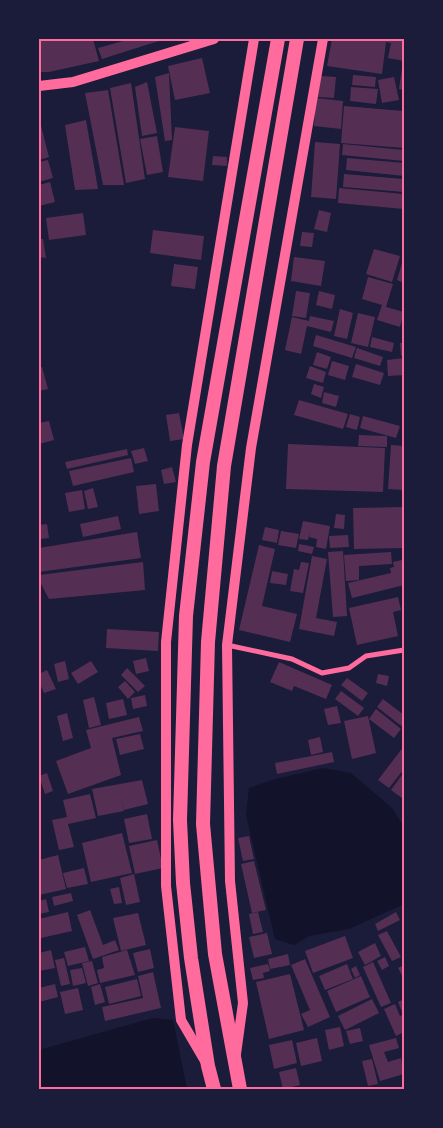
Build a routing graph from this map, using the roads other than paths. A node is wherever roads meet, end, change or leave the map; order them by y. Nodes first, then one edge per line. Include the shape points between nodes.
1 (214, 39) edge
2 (254, 39) edge
3 (278, 39) edge
4 (297, 39) edge
5 (323, 39) edge
6 (39, 86) edge
7 (227, 645) junction
8 (404, 650) edge
9 (208, 1066) junction
10 (234, 1070) junction
11 (214, 1089) edge
12 (240, 1089) edge

1 - 6 main road via 73,82
2 - 9 main road via 187,445 166,642 166,886 181,1020
3 - 9 highway via 203,462 186,616 180,829 191,958
4 - 10 highway via 224,466 208,642 203,824 215,954
5 - 7 main road via 251,448
7 - 8 street via 292,659 322,673 349,668 366,656
7 - 10 main road via 230,881 243,1003
9 - 11 highway
10 - 12 highway

